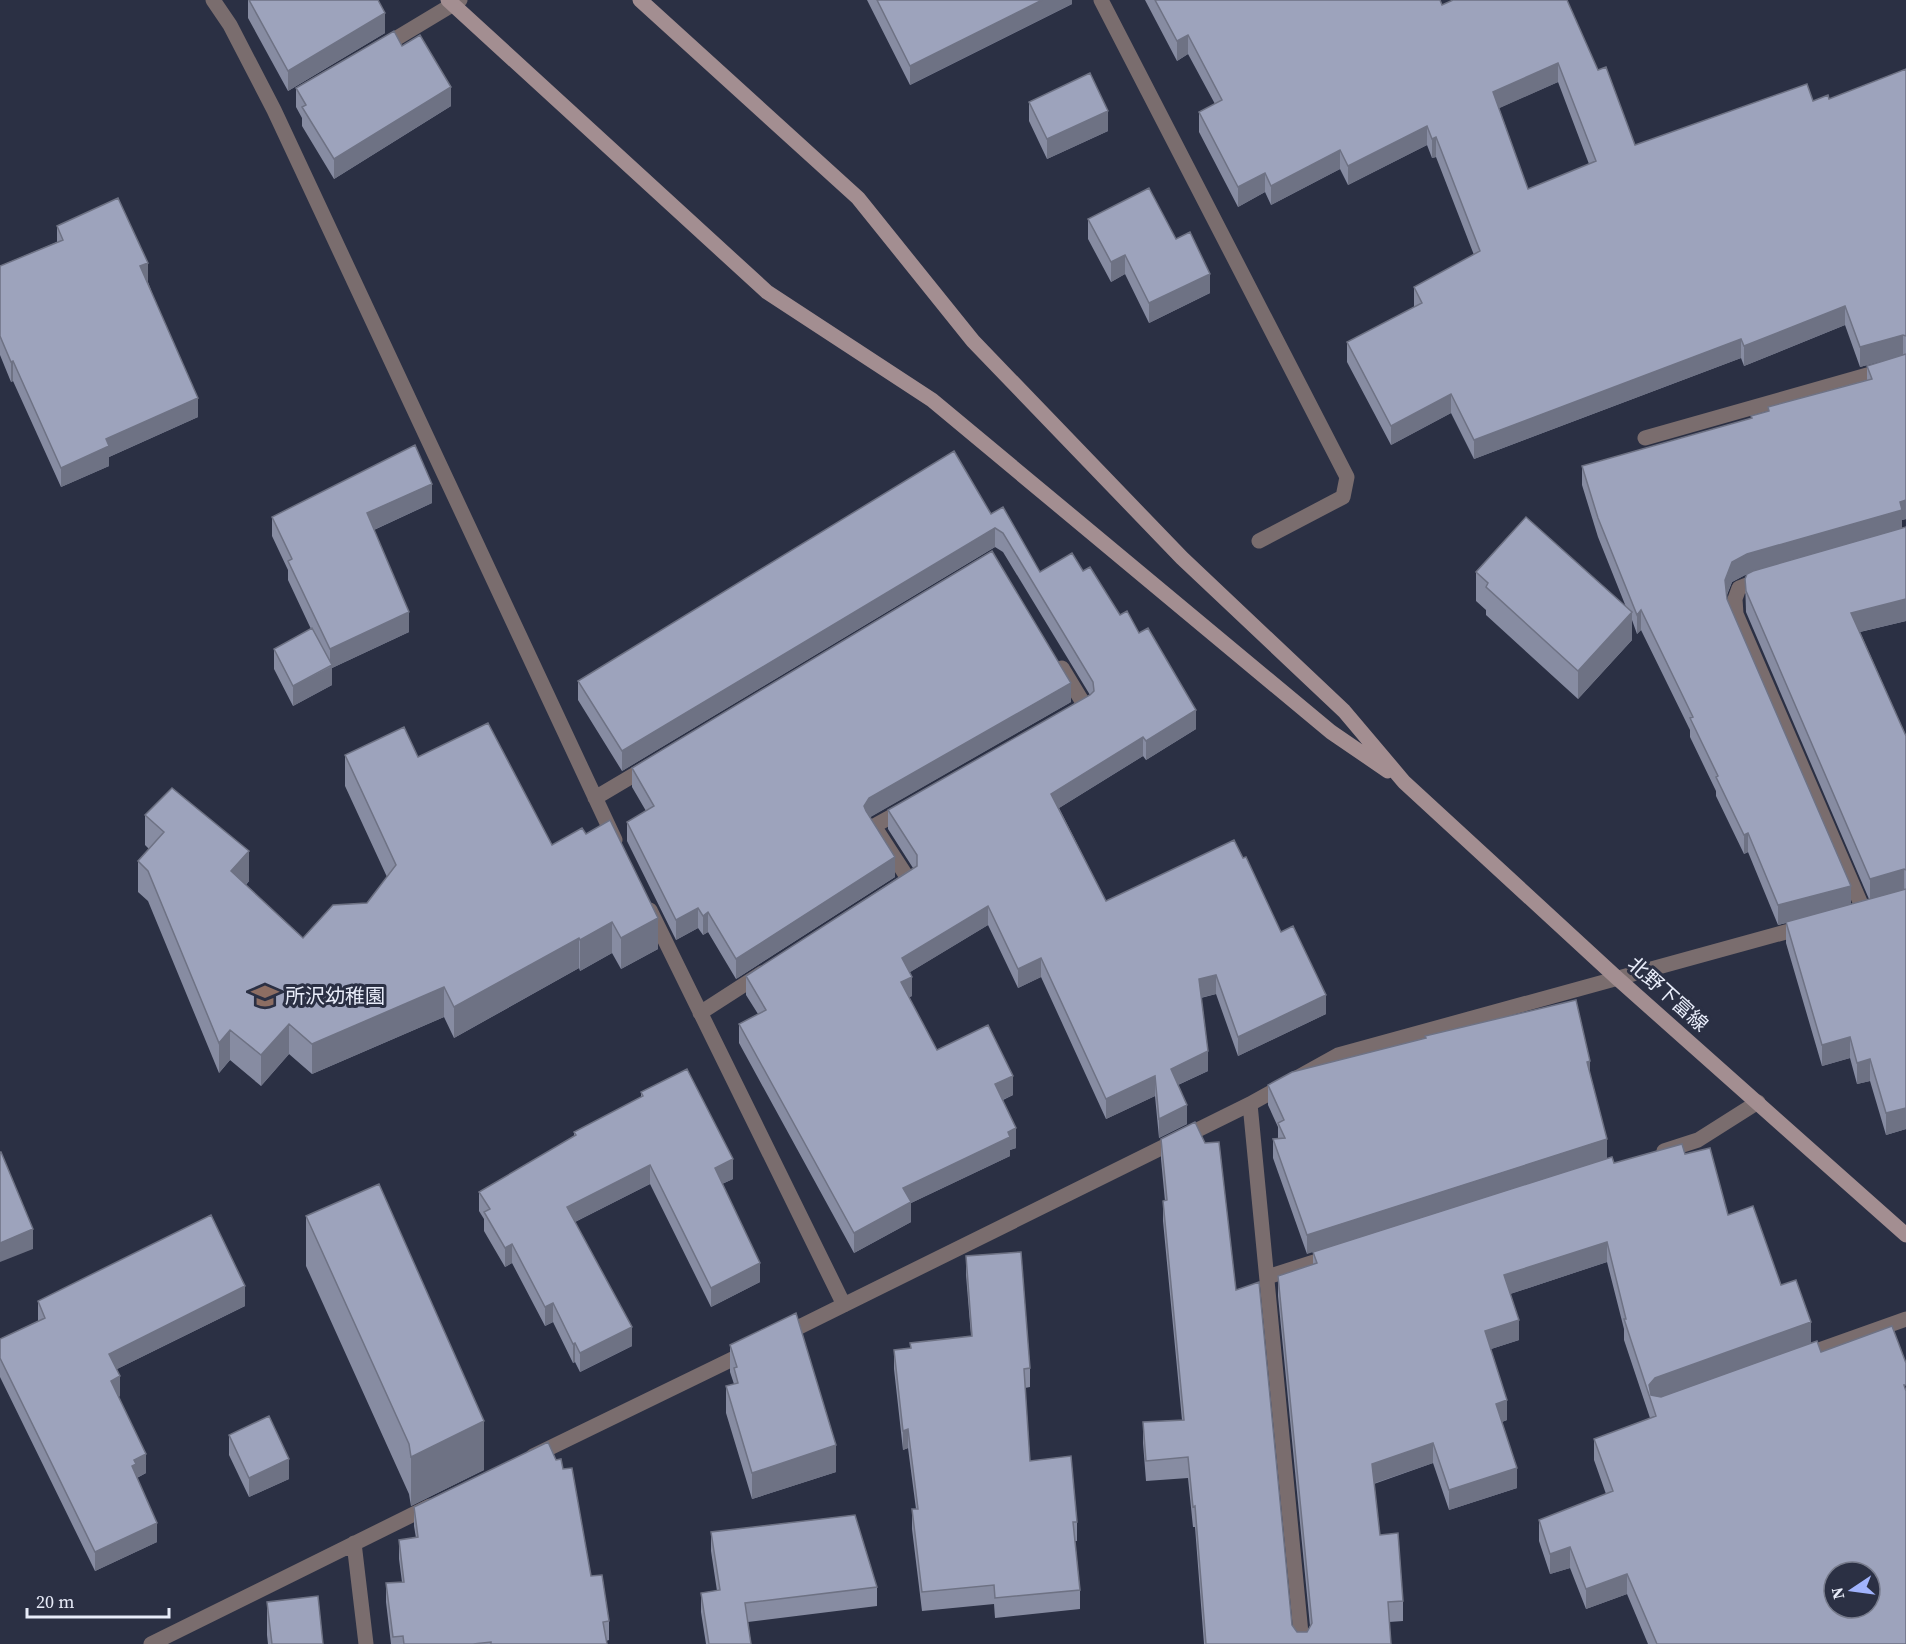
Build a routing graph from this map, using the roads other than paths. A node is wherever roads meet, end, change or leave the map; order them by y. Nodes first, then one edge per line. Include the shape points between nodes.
1 (213, 0) edge
2 (640, 0) edge
3 (1101, 0) edge
4 (453, 1) edge
5 (364, 58) edge
6 (1906, 364) edge
7 (1645, 438) dead end
8 (1259, 541) dead end
9 (1783, 573) edge
10 (1055, 656) edge
11 (1065, 718) edge
12 (667, 755) edge
13 (1404, 782) junction
14 (595, 798) junction
15 (915, 803) edge
16 (621, 852) edge
17 (889, 893) edge
18 (642, 895) edge
19 (1864, 911) edge
20 (1820, 923) edge
21 (780, 962) edge
22 (1617, 978) junction
23 (700, 1013) junction
24 (1758, 1102) junction
25 (1250, 1104) junction
26 (1653, 1155) edge
27 (1906, 1235) edge
28 (1346, 1252) edge
29 (1267, 1277) junction
30 (844, 1305) junction
31 (1906, 1319) edge
32 (1782, 1364) edge
33 (514, 1465) edge
34 (439, 1502) edge
35 (354, 1543) junction
36 (151, 1644) edge
37 (366, 1644) edge
38 (1302, 1644) edge

1 - 14 street via 274,110
2 - 13 street via 858,198 973,341 1182,558 1344,711
3 - 8 street via 1347,477 1343,497
4 - 5 street
4 - 13 street via 767,292 927,395 1331,732
6 - 7 street
9 - 19 street via 1738,588 1736,614
10 - 11 street via 1085,706
12 - 14 street
13 - 22 street, 北野下富線
14 - 16 street
15 - 17 street via 874,826 909,880
18 - 23 street
20 - 22 street
21 - 23 street
22 - 24 street, 北野下富線
22 - 25 street via 1338,1055
23 - 30 street
24 - 26 street via 1698,1140
24 - 27 street, 北野下富線
25 - 29 street
25 - 30 street
28 - 29 street
29 - 38 street
30 - 33 street
31 - 32 street
34 - 35 street
35 - 36 street
35 - 37 street

